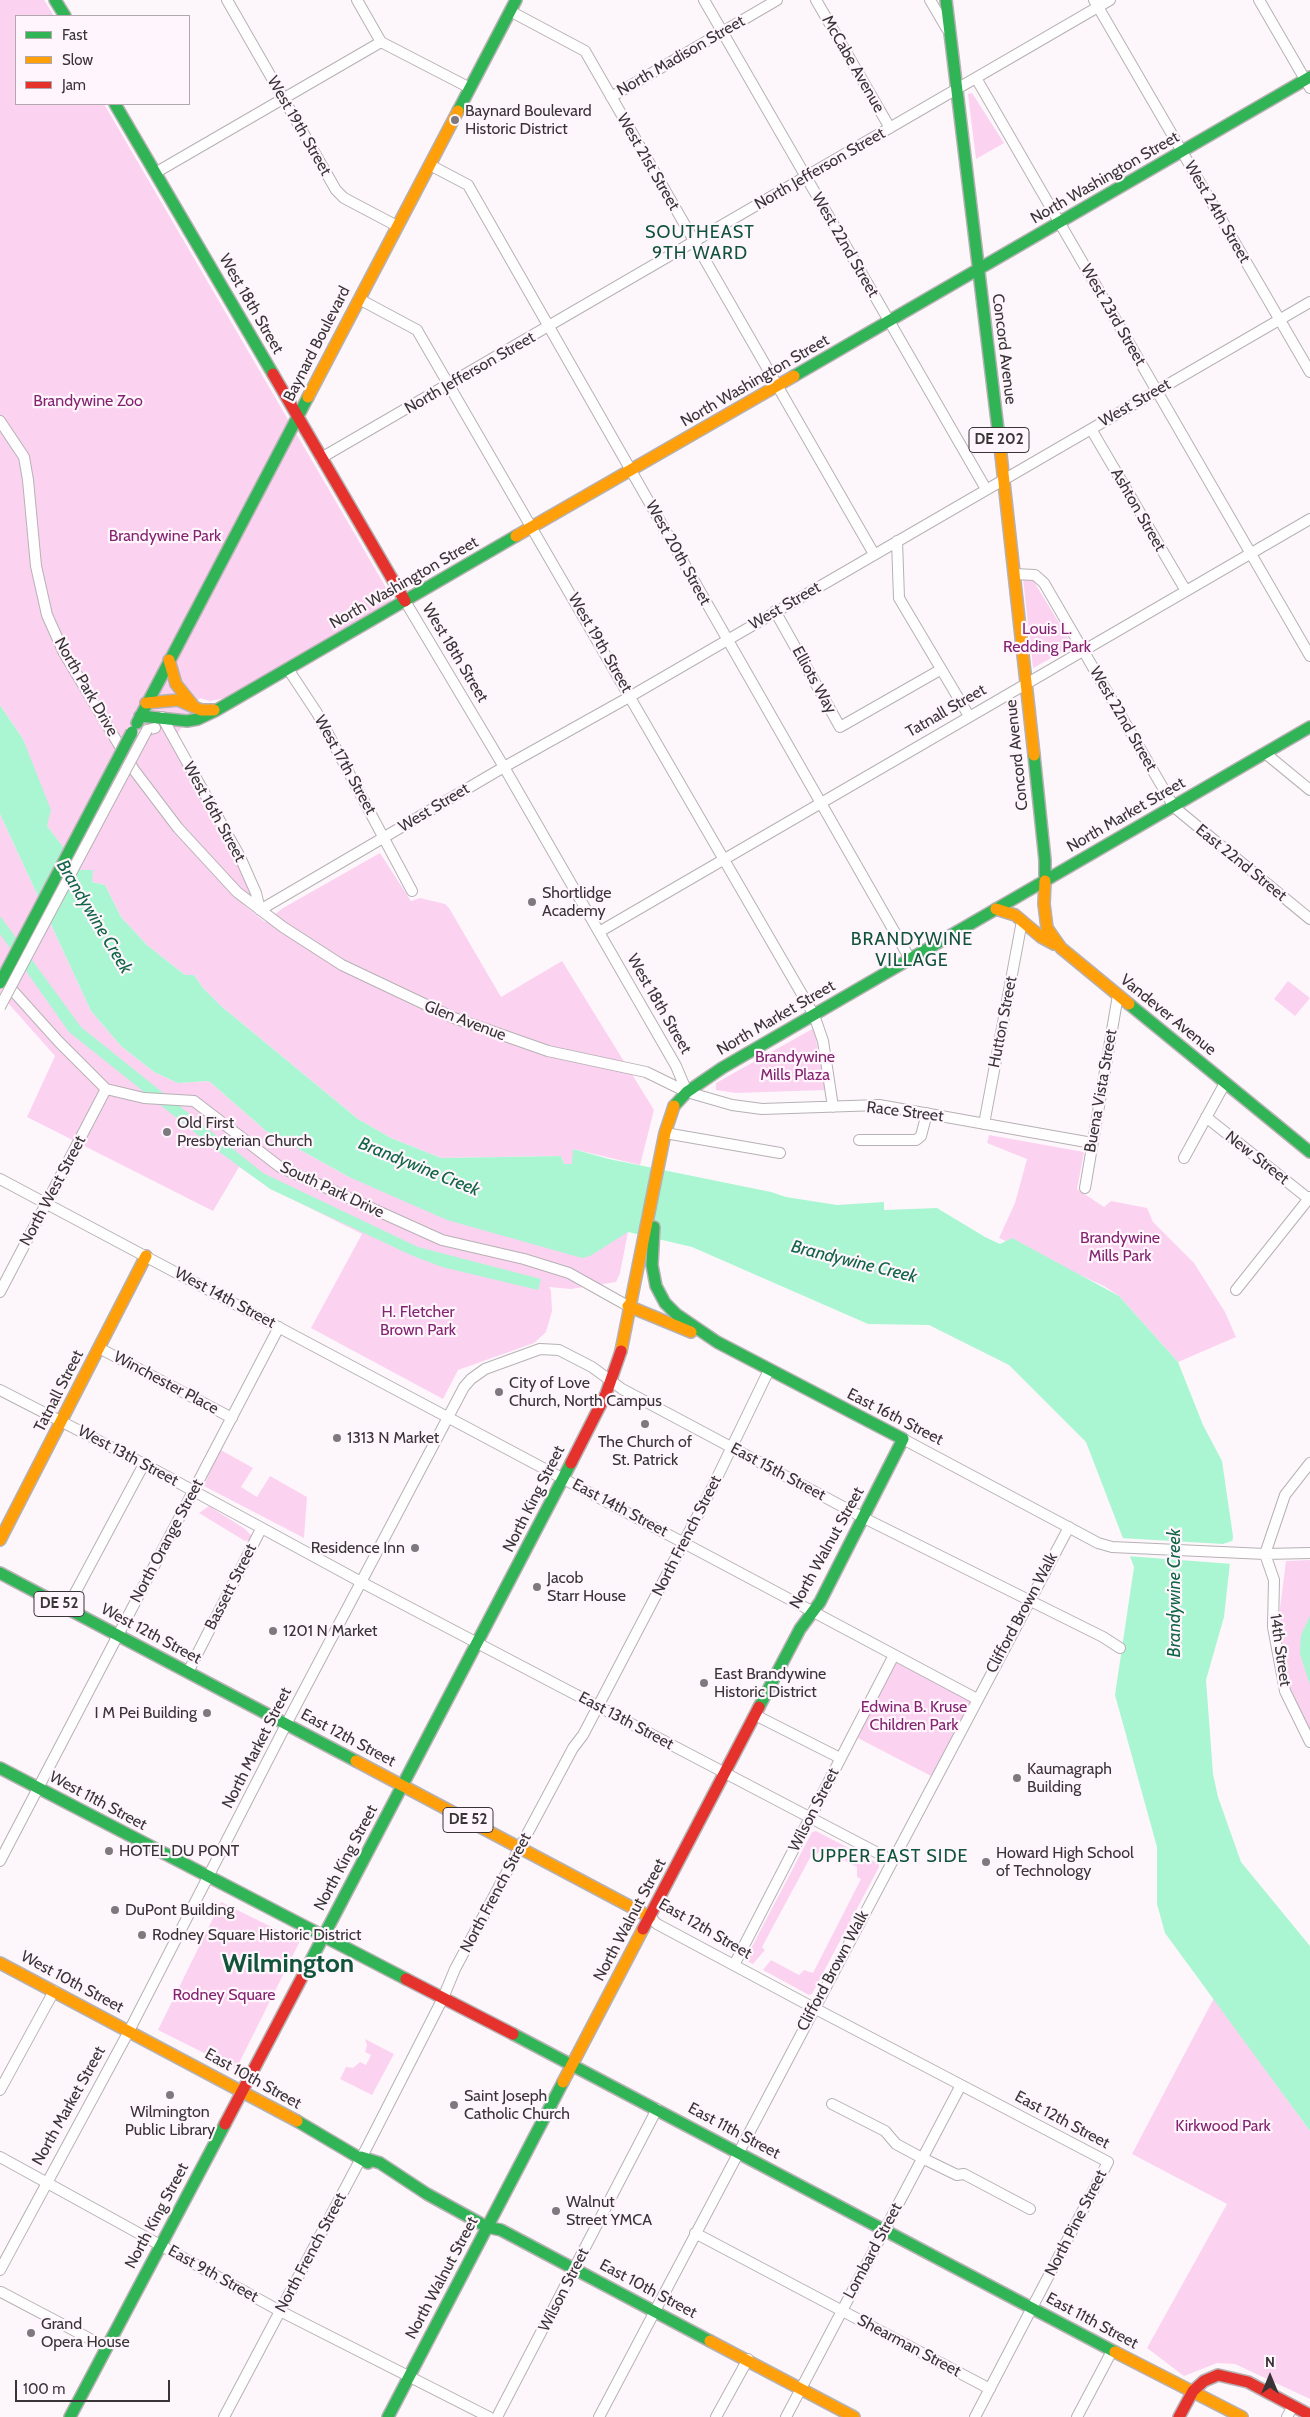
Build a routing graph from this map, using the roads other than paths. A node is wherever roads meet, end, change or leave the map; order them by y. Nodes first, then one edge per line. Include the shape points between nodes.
1 (55, 0) edge
2 (227, 0) edge
3 (357, 0) edge
4 (516, 0) edge
5 (704, 0) edge
6 (776, 0) edge
7 (816, 0) edge
8 (930, 0) edge
9 (946, 0) edge
10 (1110, 0) edge
11 (1259, 0) edge
12 (1096, 3) edge
13 (510, 11) junction
14 (64, 15) edge
15 (722, 32) junction
16 (950, 34) junction
17 (381, 42) junction
18 (976, 78) junction
19 (1308, 82) edge
20 (470, 88) junction
21 (955, 90) junction
22 (611, 97) junction
23 (284, 98) junction
24 (116, 105) edge
25 (890, 128) junction
26 (1182, 152) junction
27 (430, 165) junction
28 (156, 173) junction
29 (806, 177) junction
30 (1060, 223) junction
31 (397, 226) junction
32 (694, 242) junction
33 (977, 271) junction
34 (359, 299) junction
35 (1310, 302) edge
36 (1280, 320) junction
37 (890, 322) junction
38 (548, 326) junction
39 (1310, 372) edge
40 (450, 385) junction
41 (778, 386) junction
42 (1157, 391) junction
43 (298, 417) junction
44 (0, 421) edge
45 (1091, 429) junction
46 (322, 458) junction
47 (632, 470) junction
48 (1004, 479) junction
49 (986, 489) junction
50 (1310, 519) edge
51 (533, 527) junction
52 (897, 541) junction
53 (1250, 553) junction
54 (874, 554) junction
55 (1014, 574) junction
56 (1186, 591) junction
57 (405, 601) junction
58 (776, 611) junction
59 (726, 640) junction
60 (1084, 650) junction
61 (1310, 656) edge
62 (169, 660) junction
63 (288, 669) junction
64 (940, 670) junction
65 (1026, 683) junction
66 (631, 696) junction
67 (146, 704) junction
68 (201, 710) junction
69 (215, 710) junction
70 (140, 716) junction
71 (969, 716) junction
72 (162, 717) junction
73 (1310, 727) edge
74 (151, 729) dead end
75 (1265, 753) junction
76 (504, 767) junction
77 (1310, 790) edge
78 (821, 802) junction
79 (1174, 807) junction
80 (385, 838) junction
81 (724, 858) junction
82 (1045, 882) junction
83 (412, 891) dead end
84 (996, 909) junction
85 (260, 910) junction
86 (1310, 919) edge
87 (1022, 921) junction
88 (598, 932) junction
89 (1061, 948) junction
90 (910, 959) junction
91 (0, 976) edge
92 (0, 983) edge
93 (1118, 995) junction
94 (0, 1007) edge
95 (814, 1015) junction
96 (1225, 1083) junction
97 (106, 1089) junction
98 (687, 1092) junction
99 (833, 1107) junction
100 (927, 1113) junction
101 (1206, 1117) junction
102 (984, 1124) junction
103 (665, 1133) junction
104 (859, 1140) dead end
105 (1092, 1143) junction
106 (1310, 1152) edge
107 (780, 1153) dead end
108 (1184, 1158) dead end
109 (0, 1179) edge
110 (1085, 1188) dead end
111 (1309, 1198) edge
112 (46, 1203) junction
113 (646, 1252) junction
114 (146, 1256) junction
115 (1236, 1290) dead end
116 (0, 1292) edge
117 (628, 1306) junction
118 (279, 1327) junction
119 (717, 1342) junction
120 (99, 1348) junction
121 (770, 1370) junction
122 (611, 1381) junction
123 (0, 1390) edge
124 (450, 1416) junction
125 (232, 1418) junction
126 (62, 1420) junction
127 (903, 1439) junction
128 (731, 1447) junction
129 (1310, 1463) edge
130 (144, 1464) junction
131 (563, 1478) junction
132 (193, 1491) junction
133 (864, 1518) junction
134 (1069, 1527) junction
135 (261, 1529) junction
136 (0, 1540) edge
137 (684, 1542) junction
138 (1310, 1553) edge
139 (1265, 1554) junction
140 (0, 1573) edge
141 (361, 1582) junction
142 (1028, 1601) junction
143 (67, 1608) junction
144 (813, 1611) junction
145 (118, 1636) junction
146 (478, 1642) junction
147 (1120, 1648) dead end
148 (894, 1655) junction
149 (188, 1672) junction
150 (976, 1698) junction
151 (598, 1706) junction
152 (755, 1715) junction
153 (287, 1724) junction
154 (1310, 1742) edge
155 (840, 1758) junction
156 (0, 1768) edge
157 (725, 1773) junction
158 (402, 1785) junction
159 (38, 1788) junction
160 (811, 1818) junction
161 (520, 1848) junction
162 (891, 1860) junction
163 (0, 1861) edge
164 (208, 1877) junction
165 (650, 1916) junction
166 (323, 1937) junction
167 (0, 1963) edge
168 (734, 1965) junction
169 (54, 1991) junction
170 (442, 1998) junction
171 (814, 2008) junction
172 (129, 2031) junction
173 (573, 2065) junction
174 (961, 2085) junction
175 (0, 2090) edge
176 (242, 2091) junction
177 (832, 2104) dead end
178 (657, 2109) junction
179 (738, 2152) junction
180 (361, 2157) junction
181 (0, 2158) edge
182 (922, 2158) junction
183 (1108, 2162) joint
184 (46, 2182) junction
185 (1030, 2209) dead end
186 (487, 2227) junction
187 (884, 2230) junction
188 (695, 2233) junction
189 (161, 2244) junction
190 (575, 2269) junction
191 (0, 2270) edge
192 (0, 2292) edge
193 (1032, 2308) junction
194 (842, 2310) junction
195 (280, 2311) junction
196 (656, 2312) junction
197 (96, 2342) dead end
198 (1112, 2351) junction
199 (748, 2359) junction
200 (409, 2376) junction
201 (990, 2388) junction
202 (801, 2389) junction
203 (1193, 2391) junction
204 (1293, 2406) junction
205 (1310, 2415) edge
206 (70, 2417) edge
207 (224, 2417) edge
208 (388, 2417) edge
209 (489, 2417) edge
210 (497, 2417) edge
211 (599, 2417) edge
212 (716, 2417) edge
213 (786, 2417) edge
214 (854, 2417) edge
215 (975, 2417) edge
216 (1077, 2417) edge
217 (1179, 2417) edge
218 (1242, 2417) edge
219 (1287, 2417) edge

1 - 14 main road
2 - 23 street, West 19th Street
3 - 17 street
4 - 13 main road, Baynard Boulevard
5 - 15 street, West 22nd Street
6 - 15 street, North Madison Street
7 - 25 street, McCabe Avenue
8 - 16 street
9 - 16 main road, Concord Avenue / DE 202
10 - 12 street, North Jefferson Street
11 - 19 street
12 - 18 street, North Jefferson Street
12 - 26 street, West 24th Street
13 - 20 main road, Baynard Boulevard
13 - 22 street, West 21st Street via 585,51
15 - 22 street, North Madison Street
15 - 29 street, West 22nd Street
16 - 21 main road, Concord Avenue / DE 202
17 - 20 street
17 - 23 street
18 - 21 street, North Jefferson Street
18 - 30 street, West 23rd Street
19 - 26 main road, North Washington Street
20 - 27 main road, Baynard Boulevard
21 - 25 street, North Jefferson Street
21 - 33 main road, Concord Avenue / DE 202
22 - 32 street, West 21st Street
23 - 28 street
23 - 31 street, West 19th Street via 339,193
24 - 28 main road, West 18th Street
25 - 29 street, North Jefferson Street
26 - 30 main road, North Washington Street
26 - 36 street, West 24th Street
27 - 31 main road, Baynard Boulevard
27 - 38 street, West 20th Street via 468,185
28 - 43 main road, West 18th Street
29 - 32 street, North Jefferson Street
29 - 37 street, West 22nd Street
30 - 33 main road, North Washington Street
30 - 42 street, West 23rd Street
31 - 34 main road, Baynard Boulevard
32 - 38 street, North Jefferson Street
32 - 41 street, West 21st Street
33 - 37 main road, North Washington Street
33 - 48 main road, Concord Avenue / DE 202
34 - 40 street, West 19th Street via 417,330
34 - 43 main road, Baynard Boulevard
35 - 36 street, West Street
36 - 39 street, West 24th Street
36 - 42 street, West Street
37 - 41 main road, North Washington Street
37 - 49 street, West 22nd Street
38 - 40 street, North Jefferson Street
38 - 47 street, West 20th Street
40 - 46 street, North Jefferson Street
40 - 51 street, West 19th Street
41 - 47 main road, North Washington Street
41 - 54 street, West 21st Street
42 - 45 street, West Street
42 - 53 street, West 23rd Street
43 - 46 main road, West 18th Street
43 - 62 main road, Baynard Boulevard
44 - 85 street, North Park Drive via 24,456 36,566 47,615 64,653 134,770 173,822 217,872
45 - 48 street, West Street
45 - 56 street, Ashton Street
46 - 57 main road, West 18th Street
47 - 51 main road, North Washington Street
47 - 59 street, West 20th Street
48 - 49 street, West Street
48 - 55 main road, Concord Avenue / DE 202
49 - 52 street, West Street
50 - 53 street, Tatnall Street
51 - 57 main road, North Washington Street
51 - 66 street, West 19th Street
52 - 54 street, West Street
52 - 64 street via 899,598
53 - 56 street, Tatnall Street
53 - 61 street, West 23rd Street
54 - 58 street, West Street
55 - 60 street, West 22nd Street via 1035,575 1044,583
55 - 65 main road, Concord Avenue / DE 202
56 - 60 street, Tatnall Street
57 - 63 main road, North Washington Street
57 - 76 street, West 18th Street
58 - 59 street, West Street
58 - 64 street, Elliots Way via 840,727
59 - 66 street, West Street
59 - 78 street, West 20th Street
60 - 65 street, Tatnall Street
60 - 79 street, West 22nd Street
62 - 67 main road, Baynard Boulevard
62 - 68 main road via 180,691
63 - 69 main road, North Washington Street
63 - 80 street, West 17th Street via 317,713
64 - 71 street
65 - 71 street, Tatnall Street
65 - 82 main road, Concord Avenue / DE 202
66 - 76 street, West Street
66 - 81 street, West 19th Street
67 - 68 main road, North Washington Street via 178,700
67 - 70 main road
68 - 69 main road, North Washington Street
69 - 72 main road, North Washington Street via 192,720
70 - 72 main road, North Washington Street
70 - 92 main road, bridge
71 - 78 street, Tatnall Street
72 - 85 street, West 16th Street via 240,857
73 - 75 main road, North Market Street
74 - 94 street, bridge
75 - 77 street
75 - 79 main road, North Market Street
76 - 80 street, West Street
76 - 88 street, West 18th Street
78 - 81 street, Tatnall Street
78 - 90 street, West 20th Street
79 - 82 main road, North Market Street
79 - 86 street, East 22nd Street
80 - 83 street, West 17th Street
80 - 85 street, West Street
81 - 88 street, Tatnall Street
81 - 95 street, West 19th Street
82 - 84 main road, North Market Street
82 - 89 main road, Vandever Avenue via 1047,928
84 - 87 main road via 1011,913
84 - 90 main road, North Market Street
85 - 98 street, Glen Avenue via 342,964 430,1008 548,1051 646,1072
87 - 89 main road
87 - 102 street, Hutton Street
88 - 98 street, West 18th Street via 676,1066
89 - 93 main road, Vandever Avenue
90 - 95 main road, North Market Street
91 - 97 street via 58,1042
93 - 96 main road, Vandever Avenue
93 - 105 street, Buena Vista Street
95 - 98 main road, North Market Street
95 - 99 street, West 19th Street via 823,1041
96 - 101 street
96 - 106 main road, Vandever Avenue
97 - 112 street, North West Street
97 - 117 street, South Park Drive via 144,1098 194,1101 280,1167 424,1234 569,1273
98 - 99 street, Race Street via 732,1105
98 - 103 main road, North Market Street via 674,1106
99 - 100 street, Race Street via 879,1106
100 - 102 street, Race Street
100 - 104 street via 921,1136 916,1140
101 - 108 street
101 - 111 street, New Street
102 - 105 street, Race Street
103 - 107 street
103 - 113 main road, North Market Street
105 - 110 street, Buena Vista Street
109 - 112 street, West 14th Street
111 - 115 street
112 - 114 street, West 14th Street
112 - 116 street, North West Street
113 - 117 main road, North Market Street
113 - 119 main road, East 16th Street via 665,1303 684,1321
114 - 118 street, West 14th Street
114 - 120 main road, Tatnall Street
117 - 119 main road
117 - 122 main road, North King Street via 620,1355
118 - 124 street, West 14th Street
118 - 125 street, North Orange Street
119 - 121 main road, East 16th Street
120 - 125 street, Winchester Place
120 - 126 main road, Tatnall Street
121 - 127 main road, East 16th Street
121 - 128 street, North French Street
122 - 124 street, North Market Street via 559,1350 540,1349 478,1373 464,1387
122 - 128 street, East 15th Street
122 - 131 main road, North King Street
123 - 126 street, West 13th Street
124 - 131 street, East 14th Street
124 - 141 street, North Market Street
125 - 132 street, North Orange Street
126 - 130 street, West 13th Street
126 - 136 main road, Tatnall Street
127 - 133 main road, North Walnut Street
127 - 134 street, East 16th Street
128 - 133 street, East 15th Street
128 - 137 street, North French Street
129 - 139 street via 1285,1495
130 - 132 street, West 13th Street
130 - 143 street
131 - 137 street, East 14th Street
131 - 146 main road, North King Street
132 - 135 street, West 13th Street
132 - 145 street, North Orange Street
133 - 142 street, East 15th Street
133 - 144 main road, North Walnut Street
134 - 139 street, East 16th Street via 1112,1547
134 - 142 street, Clifford Brown Walk
135 - 141 street, West 13th Street
135 - 149 street, Bassett Street
137 - 144 street, East 14th Street
137 - 151 street, North French Street
138 - 139 street, East 16th Street
139 - 154 street, 14th Street via 1274,1580 1273,1626 1285,1691
140 - 143 main road, West 12th Street / DE 52
141 - 146 street, East 13th Street
141 - 153 street, North Market Street
142 - 147 street, East 15th Street
142 - 150 street, Clifford Brown Walk
143 - 145 main road, West 12th Street / DE 52
144 - 148 street, East 14th Street
144 - 152 main road, North Walnut Street via 800,1629
145 - 149 main road, West 12th Street / DE 52
145 - 159 street, North Orange Street
146 - 151 street, East 13th Street
146 - 158 main road, North King Street
148 - 150 street, East 14th Street
148 - 155 street, Wilson Street
149 - 153 main road, West 12th Street / DE 52
150 - 162 street, Clifford Brown Walk
151 - 157 street, East 13th Street
151 - 161 street, North French Street
152 - 155 street
152 - 157 main road, North Walnut Street
153 - 158 main road, East 12th Street / DE 52
153 - 164 street, North Market Street
155 - 160 street, Wilson Street
156 - 159 main road, West 11th Street
157 - 160 street, East 13th Street
157 - 165 main road, North Walnut Street
158 - 161 main road, East 12th Street / DE 52
158 - 166 main road, North King Street
159 - 163 street, North Orange Street
159 - 164 main road, West 11th Street
160 - 162 street, East 13th Street
160 - 168 street, Wilson Street
161 - 165 main road, East 12th Street / DE 52
161 - 170 street, North French Street
162 - 171 street, Clifford Brown Walk
164 - 166 main road, East 11th Street
164 - 172 street, North Market Street
165 - 168 street, East 12th Street via 657,1924
165 - 173 main road, North Walnut Street
166 - 170 main road, East 11th Street
166 - 176 main road, North King Street
167 - 169 main road, West 10th Street
168 - 171 street, East 12th Street
169 - 172 main road, West 10th Street
169 - 175 street
170 - 173 main road, East 11th Street
170 - 180 street, North French Street
171 - 174 street, East 12th Street
171 - 179 street, Clifford Brown Walk
172 - 176 main road, East 10th Street
172 - 184 street, North Market Street
173 - 178 main road, East 11th Street
173 - 186 main road, North Walnut Street
174 - 182 street, Lombard Street
174 - 183 street, East 12th Street
176 - 180 main road, East 10th Street
176 - 189 main road, North King Street
177 - 182 street via 884,2130 896,2144
178 - 179 main road, East 11th Street
178 - 190 street, Wilson Street
179 - 187 main road, East 11th Street
179 - 188 street, Clifford Brown Walk
180 - 186 main road, East 10th Street via 380,2163
180 - 195 street, North French Street
181 - 184 street, East 9th Street
182 - 185 street via 957,2175 964,2174
182 - 187 street, Lombard Street
183 - 193 street, North Pine Street
184 - 189 street, East 9th Street
184 - 191 street, North Market Street
186 - 190 main road, East 10th Street via 502,2230
186 - 200 main road, North Walnut Street
187 - 193 main road, East 11th Street
187 - 194 street, Lombard Street
188 - 194 street, Shearman Street
188 - 196 street, Clifford Brown Walk
189 - 195 street, East 9th Street via 177,2256
189 - 206 main road, North King Street
190 - 196 main road, East 10th Street
190 - 210 street, Wilson Street
192 - 197 street
193 - 198 main road, East 11th Street
193 - 201 street, North Pine Street
194 - 201 street, Shearman Street
194 - 202 street, Lombard Street
195 - 200 street, East 9th Street
195 - 207 street, North French Street
196 - 199 main road, East 10th Street
196 - 211 street, Clifford Brown Walk
198 - 203 main road, East 11th Street
198 - 216 street
199 - 202 main road, East 10th Street
199 - 212 street
200 - 208 main road, North Walnut Street
200 - 209 street, East 9th Street
201 - 215 street, North Pine Street
202 - 213 street, Lombard Street
202 - 214 main road, East 10th Street
203 - 204 main road via 1209,2378 1234,2376
203 - 217 main road
203 - 218 main road, East 11th Street
204 - 205 main road
204 - 219 street

